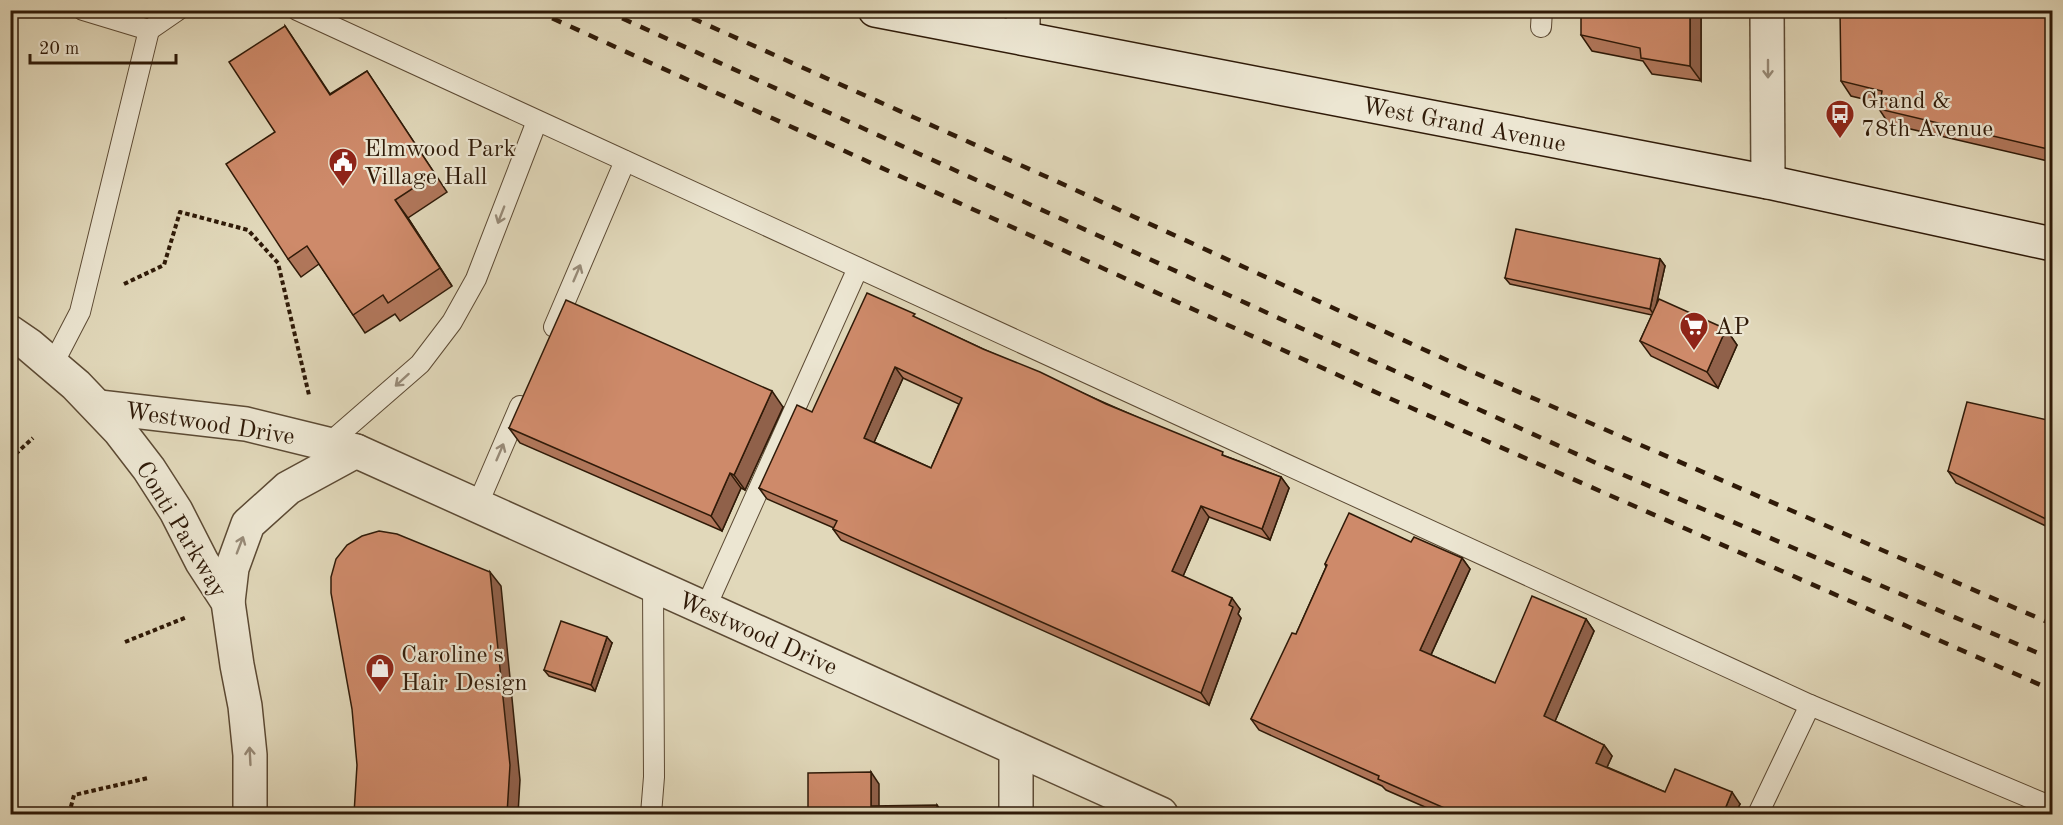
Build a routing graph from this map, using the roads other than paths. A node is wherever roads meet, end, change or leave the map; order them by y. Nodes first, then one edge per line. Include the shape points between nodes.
1 (83, 10) edge
2 (178, 10) edge
3 (297, 10) edge
4 (874, 10) edge
5 (1767, 10) edge
6 (1023, 24) edge
7 (149, 30) junction
8 (537, 121) junction
9 (625, 161) junction
10 (1768, 182) junction
11 (2052, 244) edge
12 (858, 268) junction
13 (547, 344) edge
14 (26, 350) edge
15 (528, 386) edge
16 (99, 407) junction
17 (342, 447) junction
18 (477, 506) junction
19 (653, 585) junction
20 (228, 602) junction
21 (705, 609) junction
22 (1810, 705) junction
23 (1016, 749) junction
24 (2052, 807) edge
25 (250, 814) edge
26 (651, 814) edge
27 (1016, 814) edge
28 (1161, 814) edge
29 (1758, 814) edge

1 - 7 lane
2 - 7 lane
3 - 8 lane
4 - 6 street, West Grand Avenue
5 -> 10 street
6 - 10 street, West Grand Avenue
7 - 14 lane via 80,312
8 - 9 lane
8 -> 17 lane via 476,279 452,322 420,364
9 - 12 lane
13 -> 9 lane
10 - 11 street, West Grand Avenue
12 - 21 lane
12 - 22 lane
14 - 16 street, Conti Parkway
18 -> 15 lane
16 - 17 street, Westwood Drive via 246,424
16 - 20 street, Conti Parkway via 149,469
17 - 18 street, Westwood Drive
20 -> 17 street, Westwood Drive via 232,568 248,524
18 - 19 street, Westwood Drive
19 - 21 street, Westwood Drive
19 - 26 lane
25 -> 20 street, Conti Parkway via 245,706
21 - 23 street, Westwood Drive
22 - 24 lane
22 - 29 lane
23 - 27 street
23 - 28 street, Westwood Drive

